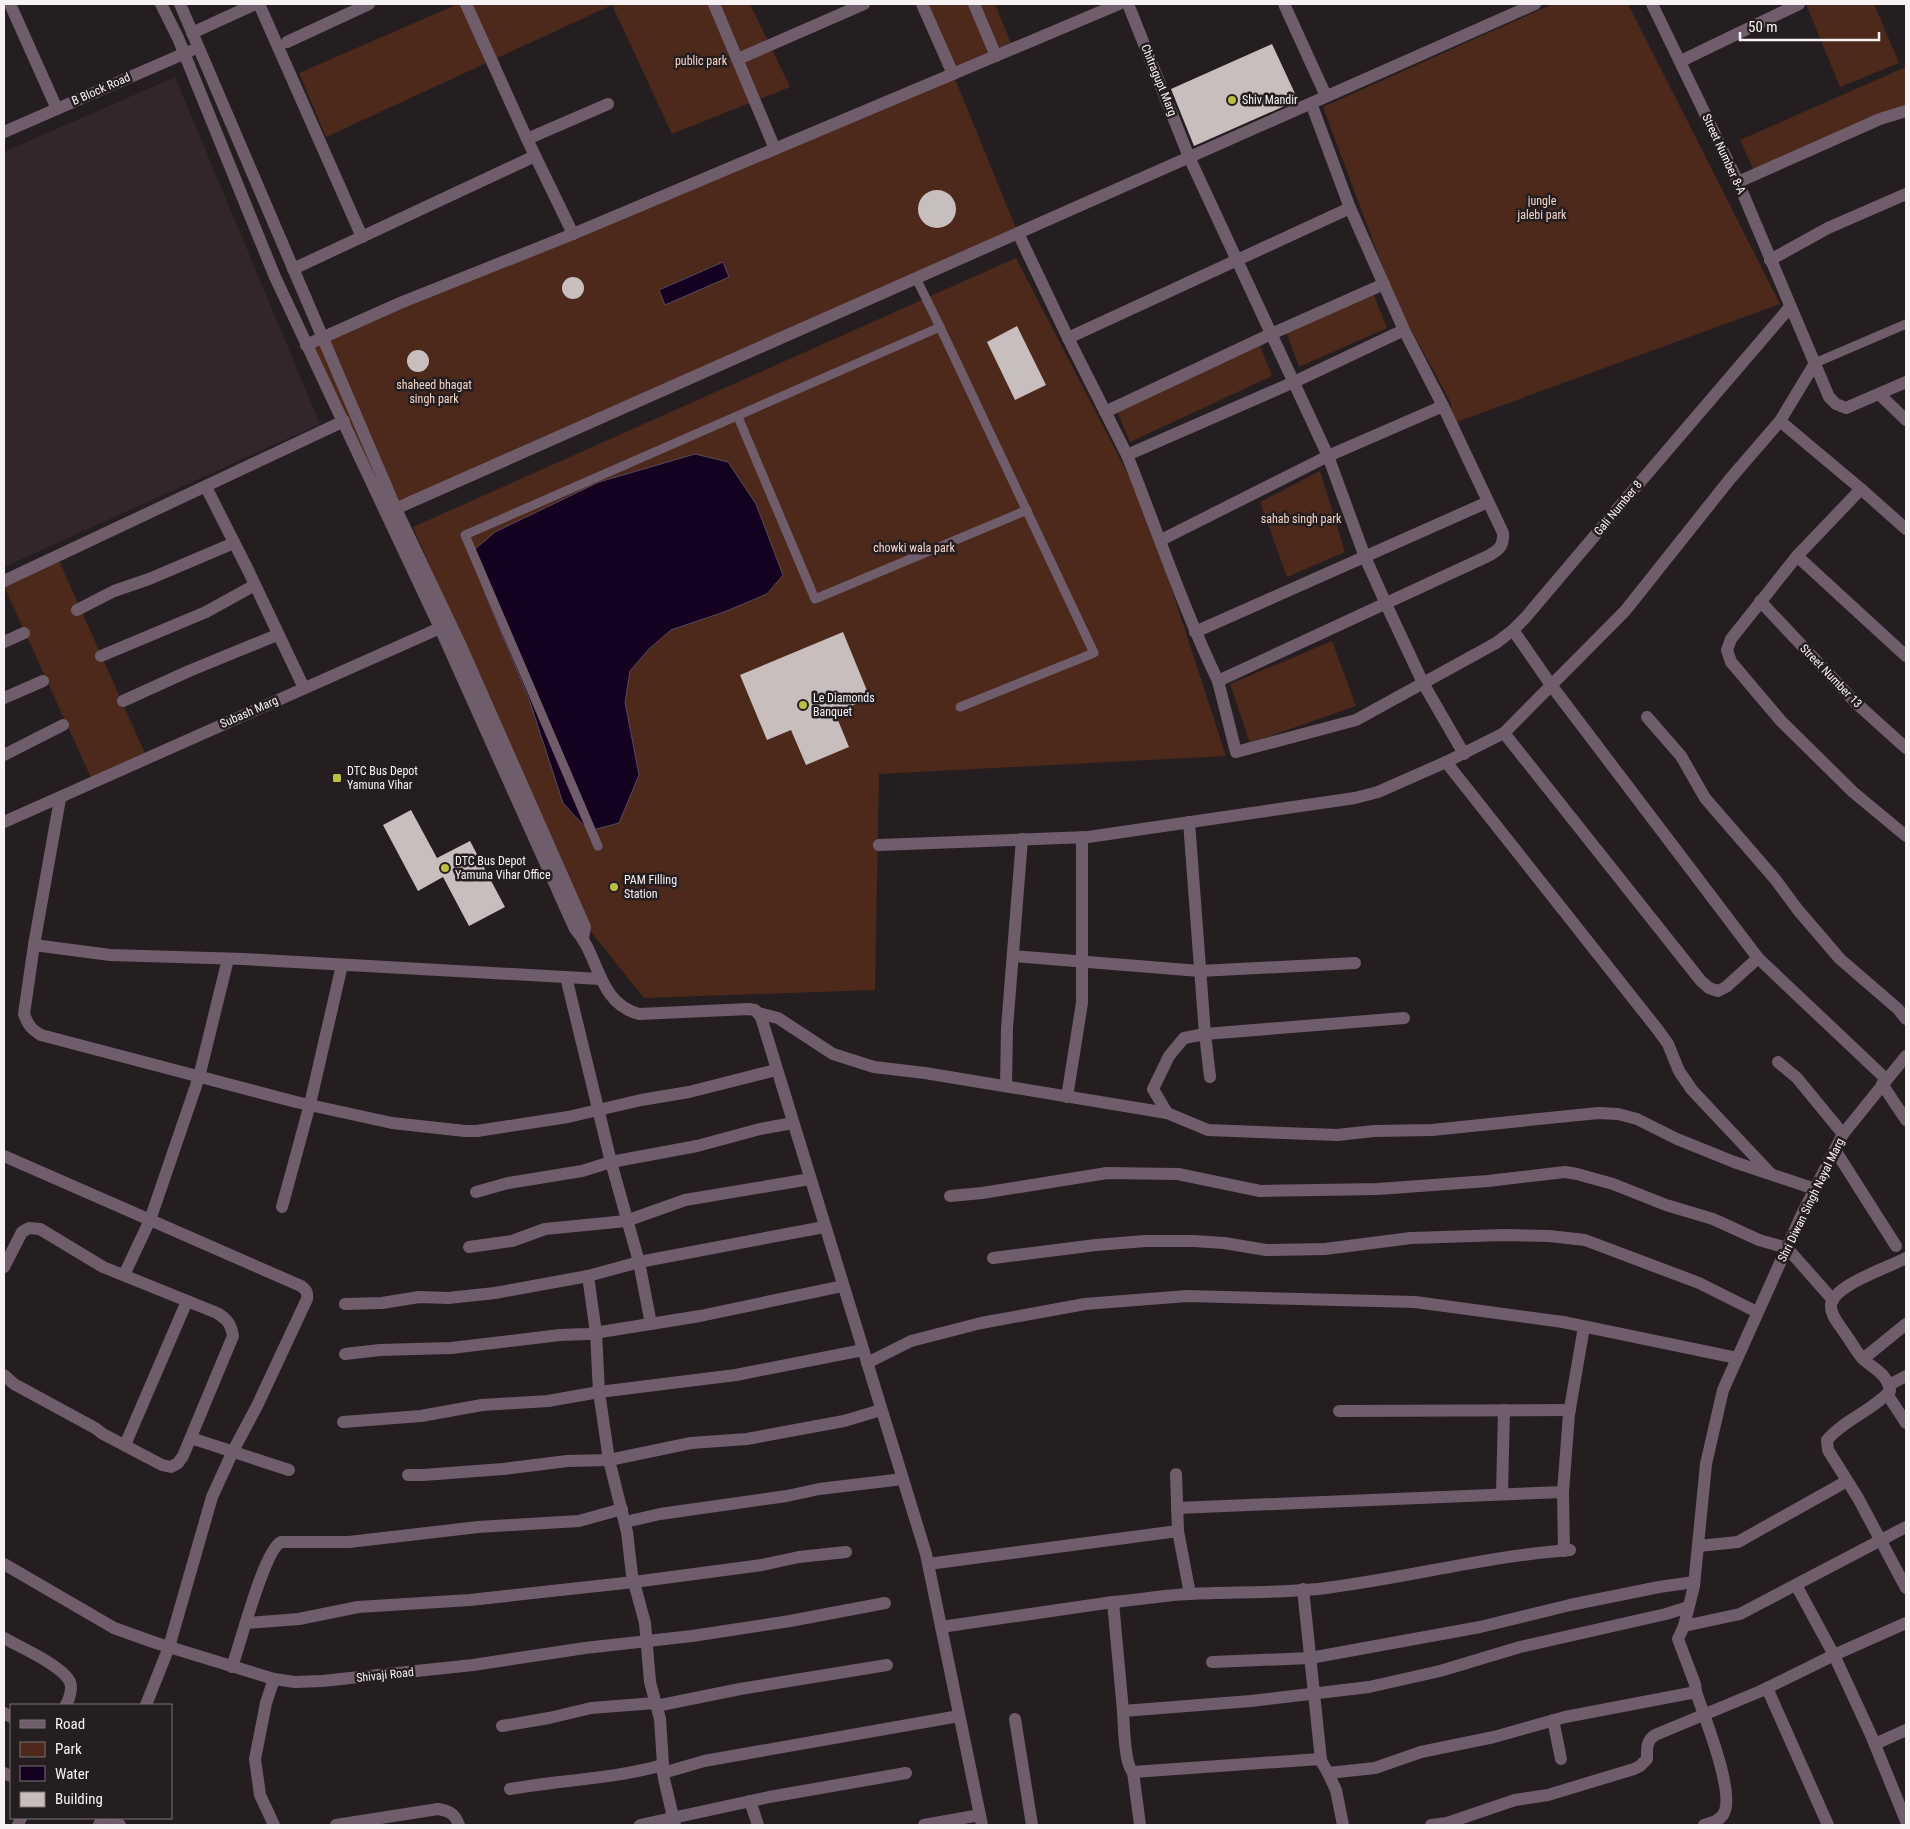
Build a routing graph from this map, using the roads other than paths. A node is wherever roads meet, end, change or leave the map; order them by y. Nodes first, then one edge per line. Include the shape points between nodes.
1 (10, 4) edge
2 (161, 4) edge
3 (180, 4) edge
4 (255, 4) edge
5 (259, 4) edge
6 (369, 4) edge
7 (466, 4) edge
8 (714, 4) edge
9 (864, 4) edge
10 (922, 4) edge
11 (974, 4) edge
12 (1119, 4) edge
13 (1128, 4) edge
14 (1284, 4) edge
15 (1535, 4) edge
16 (1652, 4) edge
17 (1799, 4) edge
18 (192, 33) junction
19 (287, 42) dead end
20 (199, 47) junction
21 (182, 54) junction
22 (996, 56) junction
23 (738, 59) junction
24 (1681, 61) junction
25 (953, 74) junction
26 (1326, 96) junction
27 (1311, 103) junction
28 (608, 104) dead end
29 (56, 109) junction
30 (1906, 111) edge
31 (4, 132) edge
32 (527, 139) junction
33 (775, 149) junction
34 (535, 156) junction
35 (1189, 157) junction
36 (1738, 182) junction
37 (1906, 194) edge
38 (1350, 208) junction
39 (1018, 232) junction
40 (573, 234) junction
41 (362, 237) junction
42 (1236, 259) junction
43 (1770, 260) junction
44 (293, 269) junction
45 (916, 278) junction
46 (1384, 284) junction
47 (1790, 307) junction
48 (1906, 324) edge
49 (940, 327) junction
50 (1404, 330) junction
51 (1271, 334) junction
52 (322, 338) junction
53 (1068, 338) junction
54 (306, 345) junction
55 (1815, 363) junction
56 (1294, 382) junction
57 (1906, 382) edge
58 (1879, 394) junction
59 (1443, 406) junction
60 (1105, 412) junction
61 (738, 417) junction
62 (1906, 420) edge
63 (344, 421) junction
64 (1780, 421) junction
65 (1127, 455) junction
66 (1328, 456) junction
67 (206, 486) junction
68 (1861, 489) junction
69 (1488, 502) junction
70 (1027, 510) junction
71 (391, 511) junction
72 (1906, 529) edge
73 (1161, 540) junction
74 (234, 543) junction
75 (1798, 556) junction
76 (1365, 557) junction
77 (4, 581) edge
78 (255, 585) junction
79 (1760, 602) junction
80 (1386, 604) junction
81 (76, 610) dead end
82 (445, 626) junction
83 (1513, 630) junction
84 (1195, 632) junction
85 (24, 633) dead end
86 (277, 635) junction
87 (4, 642) edge
88 (101, 656) dead end
89 (1906, 656) edge
90 (44, 681) dead end
91 (1218, 681) junction
92 (1423, 683) junction
93 (1551, 685) junction
94 (304, 688) junction
95 (4, 698) edge
96 (124, 701) dead end
97 (960, 708) dead end
98 (1647, 717) dead end
99 (63, 725) dead end
100 (1504, 733) junction
101 (1906, 748) edge
102 (1464, 754) junction
103 (4, 755) edge
104 (1446, 762) junction
105 (60, 799) junction
106 (4, 822) edge
107 (1189, 822) junction
108 (1906, 836) edge
109 (1082, 837) junction
110 (1022, 840) junction
111 (879, 845) dead end
112 (598, 846) dead end
113 (34, 945) junction
114 (1013, 956) junction
115 (1758, 958) junction
116 (228, 959) junction
117 (1082, 962) junction
118 (1355, 963) dead end
119 (342, 965) junction
120 (1200, 971) junction
121 (566, 977) junction
122 (600, 978) junction
123 (758, 1013) junction
124 (1404, 1018) dead end
125 (1906, 1018) edge
126 (1204, 1034) junction
127 (1906, 1056) edge
128 (1778, 1062) dead end
129 (776, 1070) junction
130 (199, 1077) junction
131 (1210, 1077) dead end
132 (1884, 1082) junction
133 (1006, 1086) junction
134 (1067, 1097) junction
135 (310, 1104) junction
136 (598, 1111) junction
137 (1167, 1113) junction
138 (1906, 1120) edge
139 (793, 1123) junction
140 (1843, 1134) junction
141 (1835, 1150) junction
142 (4, 1156) edge
143 (611, 1162) junction
144 (1771, 1174) junction
145 (810, 1179) junction
146 (1815, 1189) junction
147 (476, 1192) dead end
148 (950, 1196) dead end
149 (282, 1207) dead end
150 (150, 1220) junction
151 (626, 1221) junction
152 (824, 1226) junction
153 (1896, 1246) dead end
154 (469, 1247) dead end
155 (1787, 1248) junction
156 (993, 1258) dead end
157 (1906, 1258) edge
158 (639, 1262) junction
159 (4, 1267) edge
160 (124, 1275) junction
161 (588, 1276) junction
162 (843, 1286) junction
163 (1833, 1300) junction
164 (187, 1301) junction
165 (345, 1304) dead end
166 (1757, 1312) junction
167 (651, 1324) junction
168 (1906, 1324) edge
169 (1584, 1326) junction
170 (596, 1333) junction
171 (345, 1354) dead end
172 (865, 1356) junction
173 (1737, 1358) junction
174 (1863, 1359) junction
175 (4, 1375) edge
176 (1906, 1376) edge
177 (1888, 1390) junction
178 (599, 1392) junction
179 (882, 1410) junction
180 (1504, 1410) junction
181 (1570, 1410) junction
182 (1339, 1411) dead end
183 (344, 1422) dead end
184 (1906, 1423) edge
185 (191, 1438) junction
186 (125, 1445) junction
187 (233, 1451) junction
188 (610, 1460) junction
189 (289, 1470) dead end
190 (408, 1474) dead end
191 (1176, 1474) dead end
192 (903, 1479) junction
193 (1847, 1481) junction
194 (1563, 1492) junction
195 (1502, 1494) junction
196 (1177, 1508) junction
197 (624, 1516) junction
198 (1906, 1527) edge
199 (1178, 1531) junction
200 (1881, 1541) junction
201 (1698, 1546) junction
202 (846, 1552) dead end
203 (4, 1564) edge
204 (928, 1564) junction
205 (1905, 1580) edge
206 (634, 1582) junction
207 (1694, 1582) junction
208 (1796, 1585) junction
209 (1303, 1589) junction
210 (1190, 1594) junction
211 (1113, 1602) junction
212 (885, 1603) dead end
213 (1688, 1607) junction
214 (247, 1623) junction
215 (1906, 1623) edge
216 (1684, 1626) junction
217 (941, 1627) junction
218 (4, 1638) edge
219 (646, 1642) junction
220 (169, 1647) junction
221 (1834, 1655) junction
222 (1310, 1658) junction
223 (1212, 1662) dead end
224 (887, 1665) dead end
225 (232, 1667) junction
226 (274, 1679) junction
227 (1767, 1688) junction
228 (1696, 1692) junction
229 (1314, 1694) junction
230 (67, 1704) edge
231 (146, 1704) edge
232 (656, 1704) junction
233 (1123, 1711) junction
234 (1704, 1715) junction
235 (959, 1716) junction
236 (1015, 1719) dead end
237 (1553, 1720) junction
238 (502, 1726) dead end
239 (1906, 1730) edge
240 (1875, 1744) junction
241 (1321, 1760) junction
242 (1561, 1760) dead end
243 (663, 1769) junction
244 (1134, 1772) junction
245 (906, 1773) dead end
246 (1328, 1773) junction
247 (510, 1789) dead end
248 (750, 1801) junction
249 (981, 1820) edge
250 (1906, 1821) edge
251 (674, 1822) edge
252 (274, 1825) edge
253 (336, 1825) edge
254 (459, 1825) edge
255 (640, 1825) edge
256 (758, 1825) edge
257 (924, 1825) edge
258 (1032, 1825) edge
259 (1140, 1825) edge
260 (1343, 1825) edge
261 (1431, 1825) edge
262 (1704, 1825) edge
263 (1828, 1825) edge

1 - 29 street
2 - 21 street via 178,38
3 - 18 street
4 - 18 street
5 - 41 street
6 - 19 street
7 - 32 street
8 - 23 street
9 - 23 street
10 - 25 street
11 - 22 street
12 - 22 street
13 - 35 street, Chitragupt Marg
14 - 26 street
15 - 26 street
16 - 24 street, Street Number 8-A
17 - 24 street
18 - 20 street
20 - 21 street, B Block Road
20 - 44 street
21 - 29 street, B Block Road
21 - 54 street
22 - 25 street
23 - 33 street
24 - 36 street, Street Number 8-A
25 - 33 street
26 - 27 street
27 - 35 street
27 - 38 street
28 - 32 street
29 - 31 street, B Block Road
30 - 36 street via 1880,119
32 - 34 street
33 - 40 street
34 - 40 street
34 - 41 street
35 - 39 street
35 - 42 street, Chitragupt Marg
36 - 43 street, Street Number 8-A
37 - 43 street via 1828,228
38 - 42 street
38 - 46 street
39 - 45 street
39 - 53 street
40 - 52 street
41 - 44 street
42 - 51 street, Chitragupt Marg
42 - 53 street
43 - 47 street, Street Number 8-A
44 - 52 street
45 - 49 lane
45 - 71 street
46 - 50 street
46 - 51 street
47 - 55 street, Street Number 8-A
47 - 83 street, Gali Number 8
48 - 55 lane
49 - 61 lane
49 - 70 lane
50 - 56 street
50 - 59 street
51 - 56 street, Chitragupt Marg
51 - 60 street
52 - 54 street
52 - 71 street
53 - 60 street
54 - 63 street
55 - 58 street, Street Number 8-A via 1836,404 1846,408
55 - 64 street
56 - 65 street
56 - 66 street, Chitragupt Marg
57 - 58 street, Street Number 8-A
58 - 62 street
59 - 66 street
59 - 69 street
60 - 65 street
61 - 70 lane via 815,599
61 - 112 lane via 465,535
63 - 67 street
63 - 71 street
64 - 68 street
64 - 93 street via 1625,611
65 - 73 street
66 - 73 street
66 - 76 street, Chitragupt Marg
67 - 74 street
67 - 77 street
68 - 72 street
68 - 75 street
69 - 76 street
69 - 80 street via 1502,533 1503,542 1498,550
70 - 97 lane via 1094,653
71 - 82 street
73 - 84 street
74 - 78 street
74 - 81 street via 114,591
75 - 79 street
75 - 89 street
76 - 80 street, Chitragupt Marg
76 - 84 street
78 - 86 street
78 - 88 street via 206,612
79 - 101 street, Street Number 13 via 1856,703
79 - 108 street via 1731,639 1727,650 1731,662 1782,721 1853,792
80 - 91 street
80 - 92 street, Chitragupt Marg
82 - 94 street, Subash Marg
82 - 122 street via 585,927 584,938
83 - 92 street, Gali Number 8 via 1496,643
83 - 93 street
84 - 91 street
85 - 87 street
86 - 94 street
86 - 96 street
90 - 95 street
91 - 92 street, Gali Number 8 via 1236,752 1356,720
92 - 102 street, Chitragupt Marg
93 - 100 street
93 - 115 street
94 - 105 street, Subash Marg
98 - 125 street via 1680,756 1705,798 1840,959
99 - 103 street
100 - 102 street
100 - 115 street via 1709,988 1718,991 1726,987
102 - 104 street
104 - 107 street via 1378,792 1355,798
104 - 144 street via 1658,1030 1692,1090
105 - 106 street, Subash Marg
105 - 113 street
107 - 109 street
107 - 120 street
109 - 110 street
109 - 117 street
110 - 111 street
110 - 114 street
113 - 116 street via 110,955
113 - 130 street via 24,1014 32,1030
114 - 117 street
114 - 133 street
115 - 132 street
116 - 119 street
116 - 130 street
117 - 120 street
117 - 134 street via 1082,1003
118 - 120 street
119 - 121 street
119 - 135 street
120 - 126 street
121 - 122 street
121 - 136 street
122 - 123 street via 607,990 630,1012 749,1008
123 - 129 street
123 - 133 street via 778,1018 833,1054 874,1067
124 - 126 street
126 - 131 street
126 - 137 street via 1184,1038 1169,1056 1153,1089
127 - 132 street, Shri Diwan Singh Nayal Marg
128 - 140 street via 1797,1078
129 - 136 street
129 - 139 street
130 - 135 street
130 - 150 street
132 - 138 street
132 - 140 street, Shri Diwan Singh Nayal Marg
133 - 134 street
134 - 137 street
135 - 136 street via 392,1122 465,1131
135 - 149 street
136 - 143 street
137 - 144 street via 1208,1130 1337,1135 1618,1114
139 - 143 street
139 - 145 street
140 - 141 street, Shri Diwan Singh Nayal Marg
141 - 146 street, Shri Diwan Singh Nayal Marg
141 - 153 street
142 - 150 street
143 - 147 street
143 - 151 street
144 - 146 street
145 - 151 street via 686,1200
145 - 152 street
146 - 155 street, Shri Diwan Singh Nayal Marg
148 - 155 street via 1107,1172 1178,1174 1260,1191 1378,1189 1565,1172 1613,1184
150 - 160 street
150 - 187 street via 301,1286 308,1294
151 - 154 street via 545,1230 512,1241
151 - 158 street
152 - 158 street
152 - 162 street
155 - 163 street
155 - 166 street, Shri Diwan Singh Nayal Marg
156 - 166 street via 1144,1241 1201,1241 1266,1250 1325,1248 1411,1238 1549,1236 1585,1240 1619,1252 1699,1283
157 - 163 street via 1862,1278 1834,1296
158 - 161 street
158 - 167 street
159 - 160 street via 22,1232 29,1228 40,1229 103,1267
160 - 164 street
161 - 165 street via 495,1294
161 - 170 street
162 - 167 street
162 - 172 street
163 - 174 street via 1832,1314
164 - 185 street via 226,1318 232,1327 232,1336
164 - 186 street
166 - 173 street, Shri Diwan Singh Nayal Marg
167 - 170 street
168 - 174 street
169 - 172 street via 1415,1302 1187,1296 1086,1304 981,1323
169 - 173 street
169 - 181 street
170 - 171 street via 451,1348
170 - 178 street
172 - 178 street
172 - 179 street
173 - 201 street, Shri Diwan Singh Nayal Marg via 1723,1390 1706,1464
174 - 177 street via 1882,1373
175 - 186 street via 14,1384
176 - 177 street
177 - 184 street
177 - 193 street via 1880,1401 1834,1431 1827,1440 1828,1450
178 - 183 street via 548,1401 482,1405 421,1416
178 - 188 street
179 - 188 street via 844,1421 747,1439 691,1443
179 - 192 street
180 - 181 street
180 - 182 street
180 - 195 street
181 - 194 street
185 - 186 street via 178,1463 170,1467
185 - 187 street
187 - 189 street
187 - 220 street via 212,1497
188 - 190 street via 567,1461 503,1470
188 - 197 street
191 - 196 street
192 - 197 street via 660,1514
192 - 204 street
193 - 200 street
193 - 201 street via 1738,1542
194 - 195 street
194 - 209 street via 1567,1550
195 - 196 street
196 - 199 street
197 - 206 street
197 - 214 street via 478,1527 349,1542 281,1542 274,1547 265,1566
198 - 200 street
199 - 204 street
199 - 210 street
200 - 205 street
200 - 208 street
201 - 207 street, Shri Diwan Singh Nayal Marg
202 - 206 street
203 - 220 street, Shivaji Road via 107,1625
204 - 217 street
206 - 214 street via 470,1600 358,1608 299,1620
206 - 219 street via 645,1623
207 - 213 street, Shri Diwan Singh Nayal Marg
207 - 222 street via 1585,1602 1480,1627
208 - 216 street via 1740,1614
208 - 221 street
209 - 210 street
209 - 222 street
210 - 211 street
211 - 217 street
211 - 233 street
212 - 219 street, Shivaji Road
213 - 216 street, Shri Diwan Singh Nayal Marg
213 - 229 street via 1520,1646 1440,1671 1368,1687
214 - 225 street
215 - 221 street
216 - 228 street, Shri Diwan Singh Nayal Marg via 1678,1639
217 - 235 street
218 - 230 street via 56,1667 70,1682 71,1696
219 - 226 street, Shivaji Road via 386,1675 295,1682
219 - 232 street
220 - 225 street, Shivaji Road
220 - 231 street
221 - 227 street
221 - 240 street
222 - 223 street
222 - 229 street
224 - 232 street
225 - 226 street, Shivaji Road
226 - 252 street via 255,1759 260,1794
227 - 234 street
227 - 263 street
228 - 234 street, Shri Diwan Singh Nayal Marg
228 - 237 street
229 - 233 street
229 - 241 street
232 - 238 street via 591,1708
232 - 243 street
233 - 244 street via 1127,1756
234 - 261 street via 1649,1738 1647,1759 1634,1769
234 - 262 street, Shri Diwan Singh Nayal Marg via 1721,1766 1726,1806 1722,1817
235 - 243 street
235 - 249 street
236 - 258 street
237 - 242 street
237 - 246 street via 1494,1737 1421,1752 1375,1768
239 - 240 street
240 - 250 street
241 - 244 street
241 - 246 street
243 - 247 street via 544,1782
243 - 251 street
244 - 259 street
245 - 248 street
246 - 260 street via 1336,1790
248 - 251 street
248 - 256 street
249 - 257 street
251 - 255 street
253 - 254 street via 438,1809 455,1816

